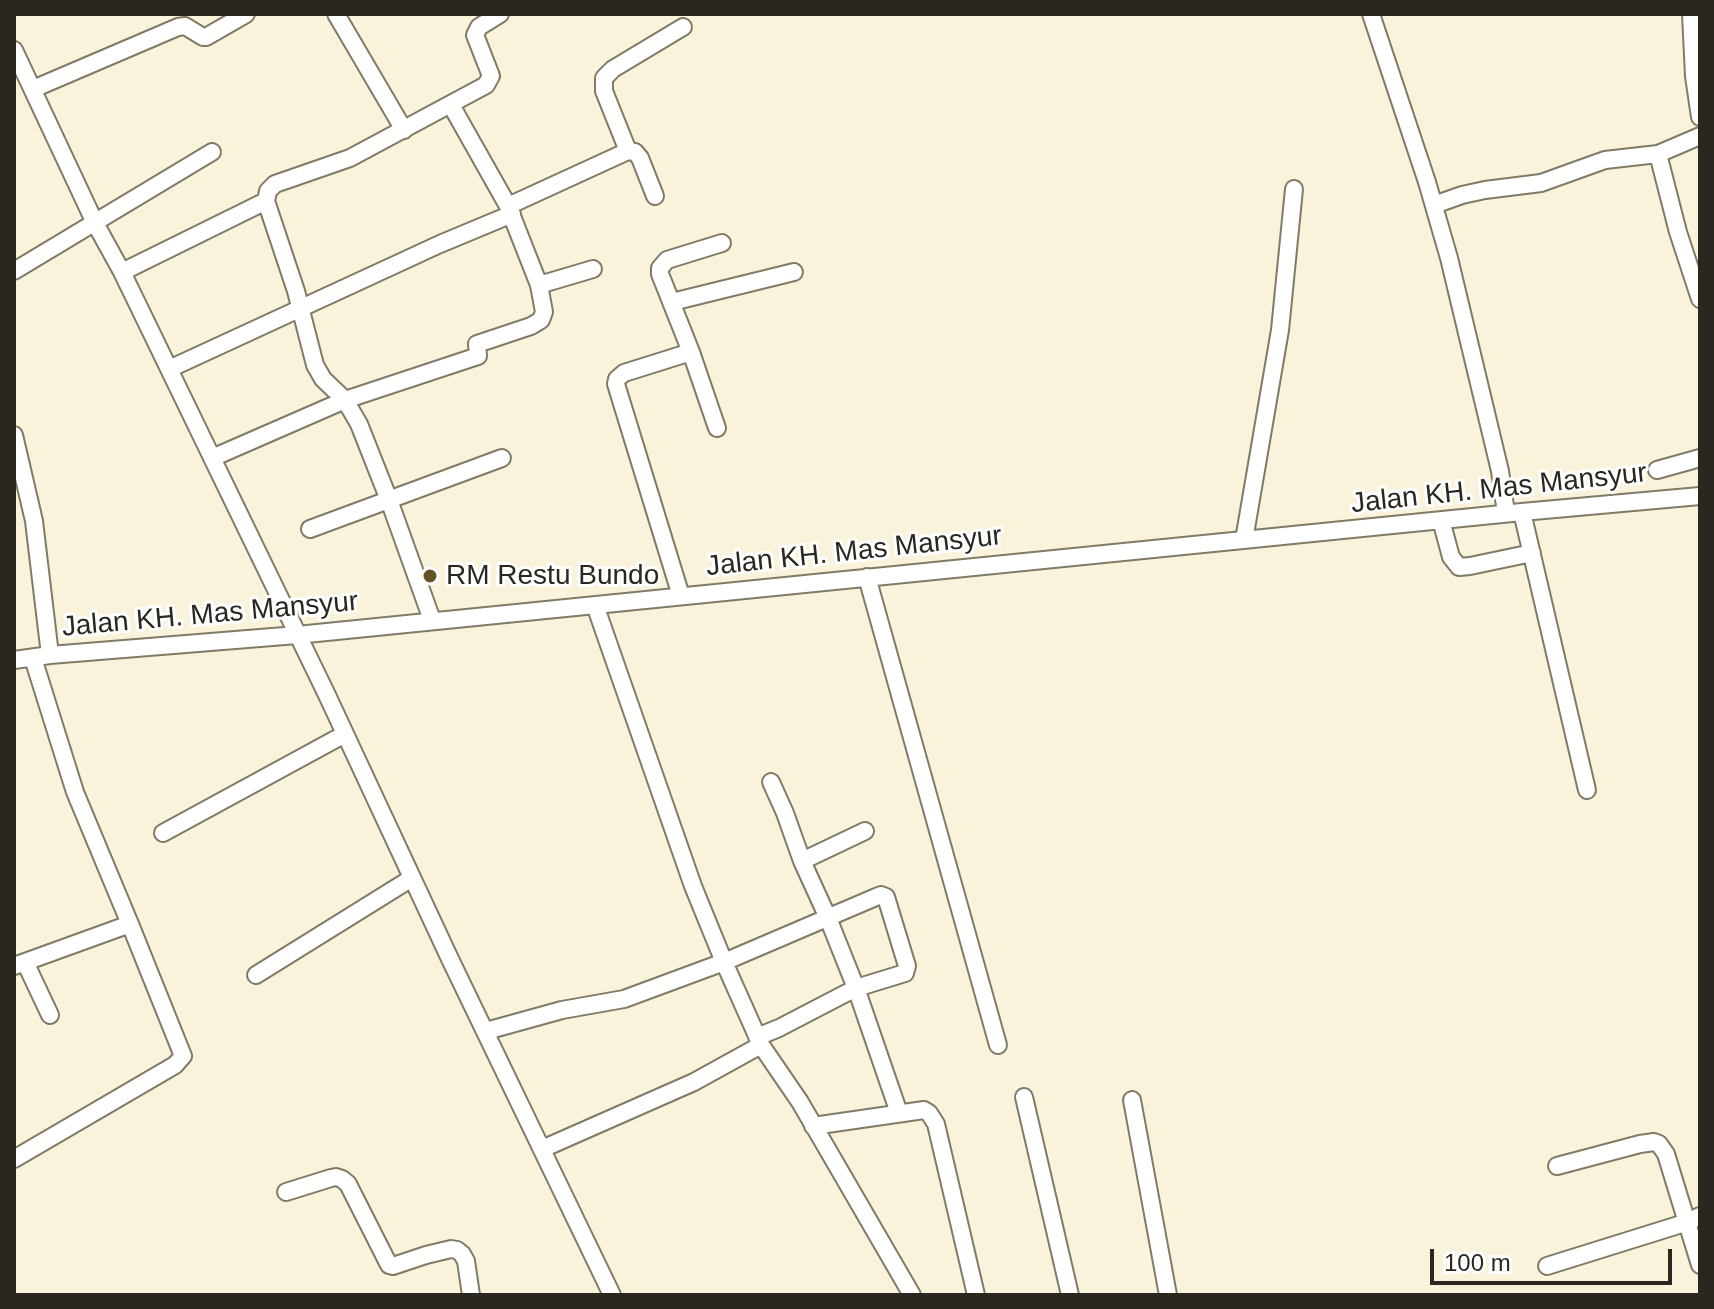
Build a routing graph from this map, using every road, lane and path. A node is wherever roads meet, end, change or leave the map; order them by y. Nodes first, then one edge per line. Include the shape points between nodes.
1 (246, 14) edge
2 (336, 14) edge
3 (500, 14) edge
4 (1371, 14) edge
5 (1691, 14) edge
6 (683, 27) dead end
7 (14, 50) edge
8 (33, 89) junction
9 (451, 105) junction
10 (1700, 117) edge
11 (404, 130) junction
12 (1700, 136) edge
13 (628, 151) junction
14 (212, 152) dead end
15 (1658, 154) junction
16 (1294, 189) dead end
17 (655, 196) dead end
18 (266, 201) junction
19 (1434, 205) junction
20 (510, 210) junction
21 (95, 223) junction
22 (722, 243) dead end
23 (593, 269) dead end
24 (14, 271) edge
25 (122, 272) junction
26 (794, 272) dead end
27 (539, 285) junction
28 (1700, 299) edge
29 (672, 302) junction
30 (300, 309) junction
31 (691, 352) junction
32 (169, 369) junction
33 (345, 400) junction
34 (717, 428) dead end
35 (14, 435) edge
36 (212, 458) junction
37 (502, 458) dead end
38 (1700, 458) edge
39 (1657, 470) dead end
40 (1700, 496) edge
41 (389, 500) junction
42 (1514, 512) junction
43 (1441, 520) junction
44 (310, 529) dead end
45 (1244, 540) junction
46 (1532, 553) junction
47 (867, 577) junction
48 (681, 596) junction
49 (595, 605) junction
50 (432, 620) junction
51 (297, 635) junction
52 (50, 655) junction
53 (33, 658) junction
54 (14, 660) edge
55 (345, 734) junction
56 (771, 782) dead end
57 (1587, 790) dead end
58 (865, 831) dead end
59 (163, 833) dead end
60 (802, 861) junction
61 (412, 878) junction
62 (828, 918) junction
63 (130, 924) junction
64 (724, 962) junction
65 (20, 964) edge
66 (256, 975) dead end
67 (856, 988) junction
68 (50, 1015) dead end
69 (486, 1031) junction
70 (759, 1041) junction
71 (998, 1045) dead end
72 (1024, 1097) dead end
73 (1132, 1100) dead end
74 (899, 1113) junction
75 (813, 1126) junction
76 (542, 1149) junction
77 (14, 1159) edge
78 (1557, 1166) dead end
79 (286, 1192) dead end
80 (1694, 1219) edge
81 (1700, 1265) edge
82 (1547, 1266) dead end
83 (471, 1295) edge
84 (612, 1295) edge
85 (912, 1295) edge
86 (976, 1295) edge
87 (1070, 1295) edge
88 (1168, 1295) edge

1 - 8 street via 206,37 178,27
2 - 11 street
3 - 9 street via 475,35 489,68 489,83
4 - 19 street
5 - 10 street
6 - 13 street via 604,78 604,91
7 - 8 street
8 - 21 street
9 - 11 street
9 - 20 street
11 - 18 street via 350,158 275,184
12 - 15 street
13 - 17 street via 640,158
13 - 20 street
14 - 21 street
15 - 19 street via 1605,160 1541,183 1485,190
15 - 28 street
16 - 45 street via 1280,330
18 - 25 street
18 - 30 street
19 - 42 street
20 - 27 street
20 - 30 street
21 - 24 street
21 - 25 street
22 - 29 street via 661,265
23 - 27 street
25 - 32 street
26 - 29 street
27 - 33 street via 544,312 537,322 477,344 478,356
29 - 31 street
30 - 32 street
30 - 33 street via 318,372
31 - 34 street
31 - 48 street via 624,373 616,384
32 - 36 street
33 - 36 street
33 - 41 street
35 - 52 street via 34,521
36 - 51 street
37 - 41 street
38 - 39 street
40 - 42 street, Jalan KH. Mas Mansyur
41 - 44 street
41 - 50 street
42 - 43 street, Jalan KH. Mas Mansyur
42 - 46 street
43 - 45 street, Jalan KH. Mas Mansyur
43 - 46 street via 1451,557 1461,568
45 - 47 street, Jalan KH. Mas Mansyur
46 - 57 street
47 - 48 street, Jalan KH. Mas Mansyur
47 - 71 street
48 - 49 street, Jalan KH. Mas Mansyur
49 - 50 street, Jalan KH. Mas Mansyur
49 - 64 street
50 - 51 street, Jalan KH. Mas Mansyur
51 - 52 street, Jalan KH. Mas Mansyur
51 - 55 street
52 - 53 street, Jalan KH. Mas Mansyur
53 - 54 street, Jalan KH. Mas Mansyur
53 - 63 street via 75,792
55 - 59 street
55 - 61 street
56 - 60 street
58 - 60 street
60 - 62 street
61 - 66 street
61 - 69 street
62 - 64 street
62 - 67 street
62 - 67 street via 881,895 888,902 907,970
63 - 65 street
63 - 77 street via 183,1056
64 - 69 street via 624,999
64 - 70 street
65 - 68 street
67 - 70 street
67 - 74 street
69 - 76 street
70 - 75 street
70 - 76 street via 694,1082
72 - 87 street
73 - 88 street
74 - 75 street
74 - 86 street via 924,1110 933,1118
75 - 85 street
76 - 84 street
78 - 80 street via 1654,1142 1666,1154
79 - 83 street via 342,1179 389,1265 457,1250 466,1261
80 - 81 street
80 - 82 street

